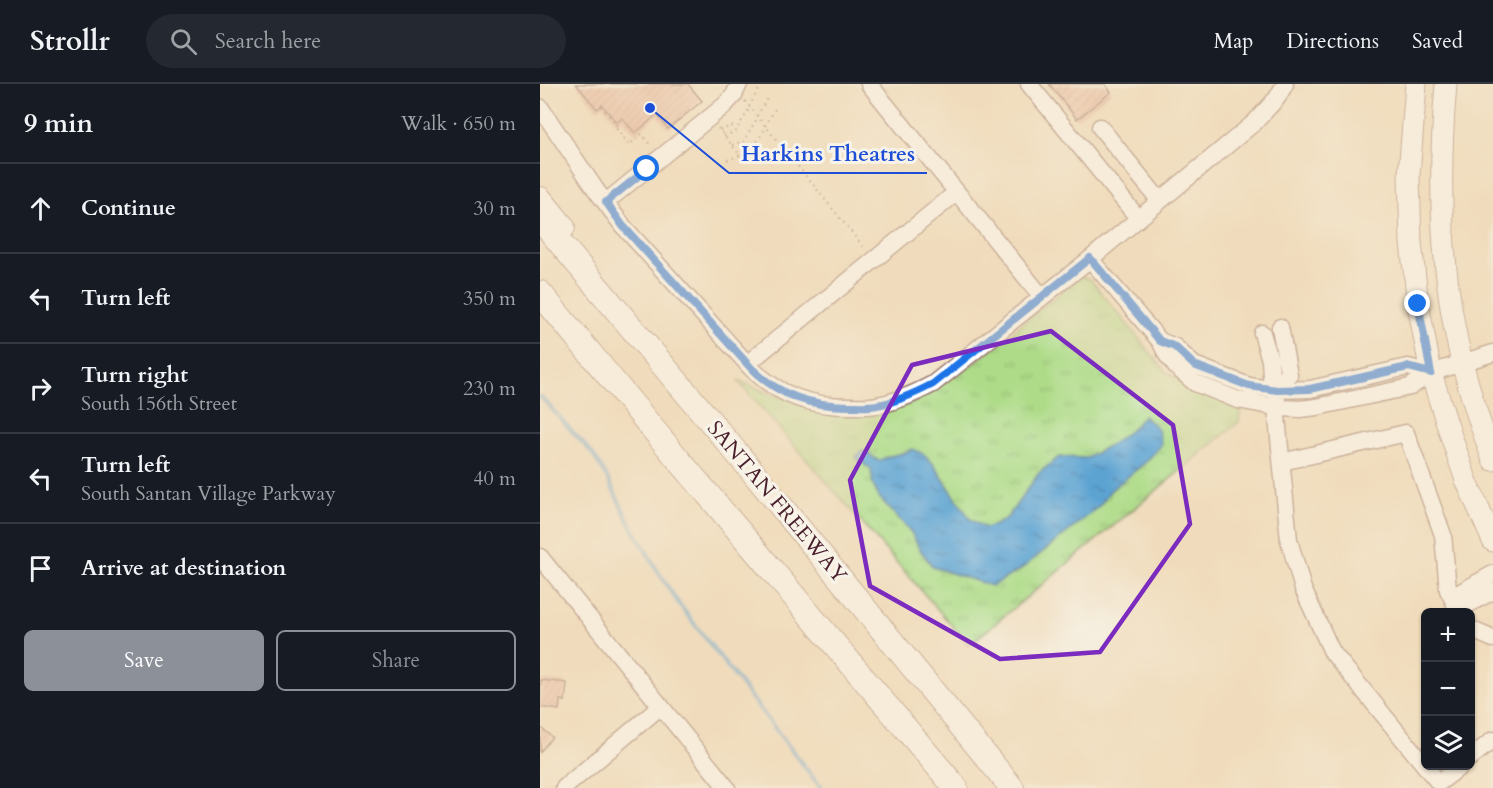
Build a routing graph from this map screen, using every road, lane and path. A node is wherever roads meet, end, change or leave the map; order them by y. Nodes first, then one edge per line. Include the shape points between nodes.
1 (869, 84) edge
2 (1029, 84) edge
3 (1285, 84) edge
4 (1416, 84) edge
5 (1446, 84) edge
6 (759, 89) dead end
7 (741, 92) edge
8 (767, 99) dead end
9 (601, 106) dead end
10 (540, 107) edge
11 (749, 107) junction
12 (775, 109) dead end
13 (757, 117) junction
14 (715, 124) dead end
15 (738, 127) junction
16 (765, 127) junction
17 (1100, 127) dead end
18 (720, 130) junction
19 (724, 136) junction
20 (732, 145) junction
21 (652, 147) dead end
22 (740, 155) junction
23 (727, 160) dead end
24 (957, 192) junction
25 (540, 199) edge
26 (1160, 201) junction
27 (606, 202) junction
28 (1138, 218) junction
29 (540, 219) edge
30 (869, 253) dead end
31 (1090, 258) junction
32 (540, 293) edge
33 (1042, 297) junction
34 (540, 304) edge
35 (565, 322) junction
36 (1280, 327) dead end
37 (1262, 333) dead end
38 (1160, 341) junction
39 (1493, 353) edge
40 (1278, 358) junction
41 (1462, 363) junction
42 (747, 364) junction
43 (1431, 373) junction
44 (1278, 387) junction
45 (1276, 407) junction
46 (1493, 460) edge
47 (1282, 462) junction
48 (752, 471) junction
49 (1493, 541) edge
50 (540, 557) edge
51 (1493, 574) edge
52 (1493, 591) edge
53 (1456, 607) edge
54 (1475, 631) edge
55 (1493, 639) edge
56 (661, 706) junction
57 (1493, 740) edge
58 (1475, 754) edge
59 (1456, 770) edge
60 (1441, 786) edge
61 (564, 788) edge
62 (728, 788) edge
63 (956, 788) edge
64 (1012, 788) edge

1 - 24 street
2 - 28 street
3 - 26 street via 1256,122
4 - 43 main road via 1409,175 1411,243
5 - 41 main road via 1440,180 1442,228 1449,297
6 - 11 path
7 - 11 path
7 - 27 street
8 - 13 path
9 - 21 path via 629,145 642,134
10 - 27 street
11 - 13 path
11 - 15 path
12 - 16 path
13 - 16 path
13 - 20 path via 747,138
14 - 18 path
15 - 18 path
15 - 19 path
16 - 22 path via 755,148
16 - 30 path
17 - 26 street
18 - 19 path
19 - 20 path
20 - 22 path
22 - 23 path
24 - 33 street
24 - 42 street
25 - 48 highway
26 - 28 street
27 - 42 street
28 - 31 street
29 - 48 highway, SANTAN FREEWAY
31 - 33 street
31 - 38 street
32 - 35 highway
33 - 42 street via 933,384 876,405 834,406 795,398 765,382
34 - 35 highway
35 - 63 highway
36 - 40 street
37 - 40 street
38 - 44 street via 1175,347 1194,365 1249,386
38 - 45 street via 1176,367 1195,383 1238,400
39 - 41 street
40 - 44 street via 1271,376
41 - 43 street
41 - 46 main road
43 - 44 street via 1408,367 1310,389
43 - 45 street via 1410,387 1317,407
43 - 49 main road via 1467,480
44 - 45 street
45 - 47 street
47 - 53 street via 1406,433 1443,536 1448,590
47 - 60 street via 1289,540 1303,588 1332,652
48 - 64 highway, SANTAN FREEWAY
50 - 56 street
51 - 53 street
52 - 53 street
54 - 55 street
56 - 61 street
56 - 62 street
57 - 58 street
59 - 60 street

